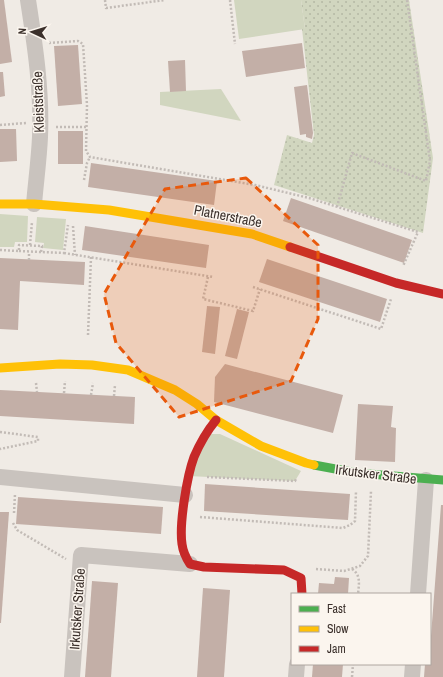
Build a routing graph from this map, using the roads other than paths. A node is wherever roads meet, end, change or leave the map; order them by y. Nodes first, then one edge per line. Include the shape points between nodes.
1 (28, 0) edge
2 (0, 204) edge
3 (34, 204) junction
4 (443, 294) edge
5 (0, 368) edge
6 (216, 420) junction
7 (0, 477) edge
8 (426, 480) junction
9 (443, 480) edge
10 (186, 495) junction
11 (190, 564) junction
12 (302, 593) edge
13 (418, 593) edge
14 (297, 665) edge
15 (413, 665) edge
16 (72, 677) edge
17 (296, 677) edge
18 (412, 677) edge

1 - 3 street, Kleiststraße via 40,89
2 - 3 street, Platnerstraße
3 - 4 street, Platnerstraße via 109,210 252,234 396,283
5 - 6 street, Irkutsker Straße via 60,364 128,370 175,390
6 - 8 street, Irkutsker Straße via 261,446 306,463 357,473
6 - 10 street via 205,434 194,457
7 - 10 street
8 - 9 street, Irkutsker Straße
8 - 13 street, Irkutsker Straße
10 - 11 street via 182,544 184,556
11 - 12 street, Irkutsker Straße via 284,570 301,578
11 - 16 street, Irkutsker Straße via 81,555
14 - 17 street
15 - 18 street

